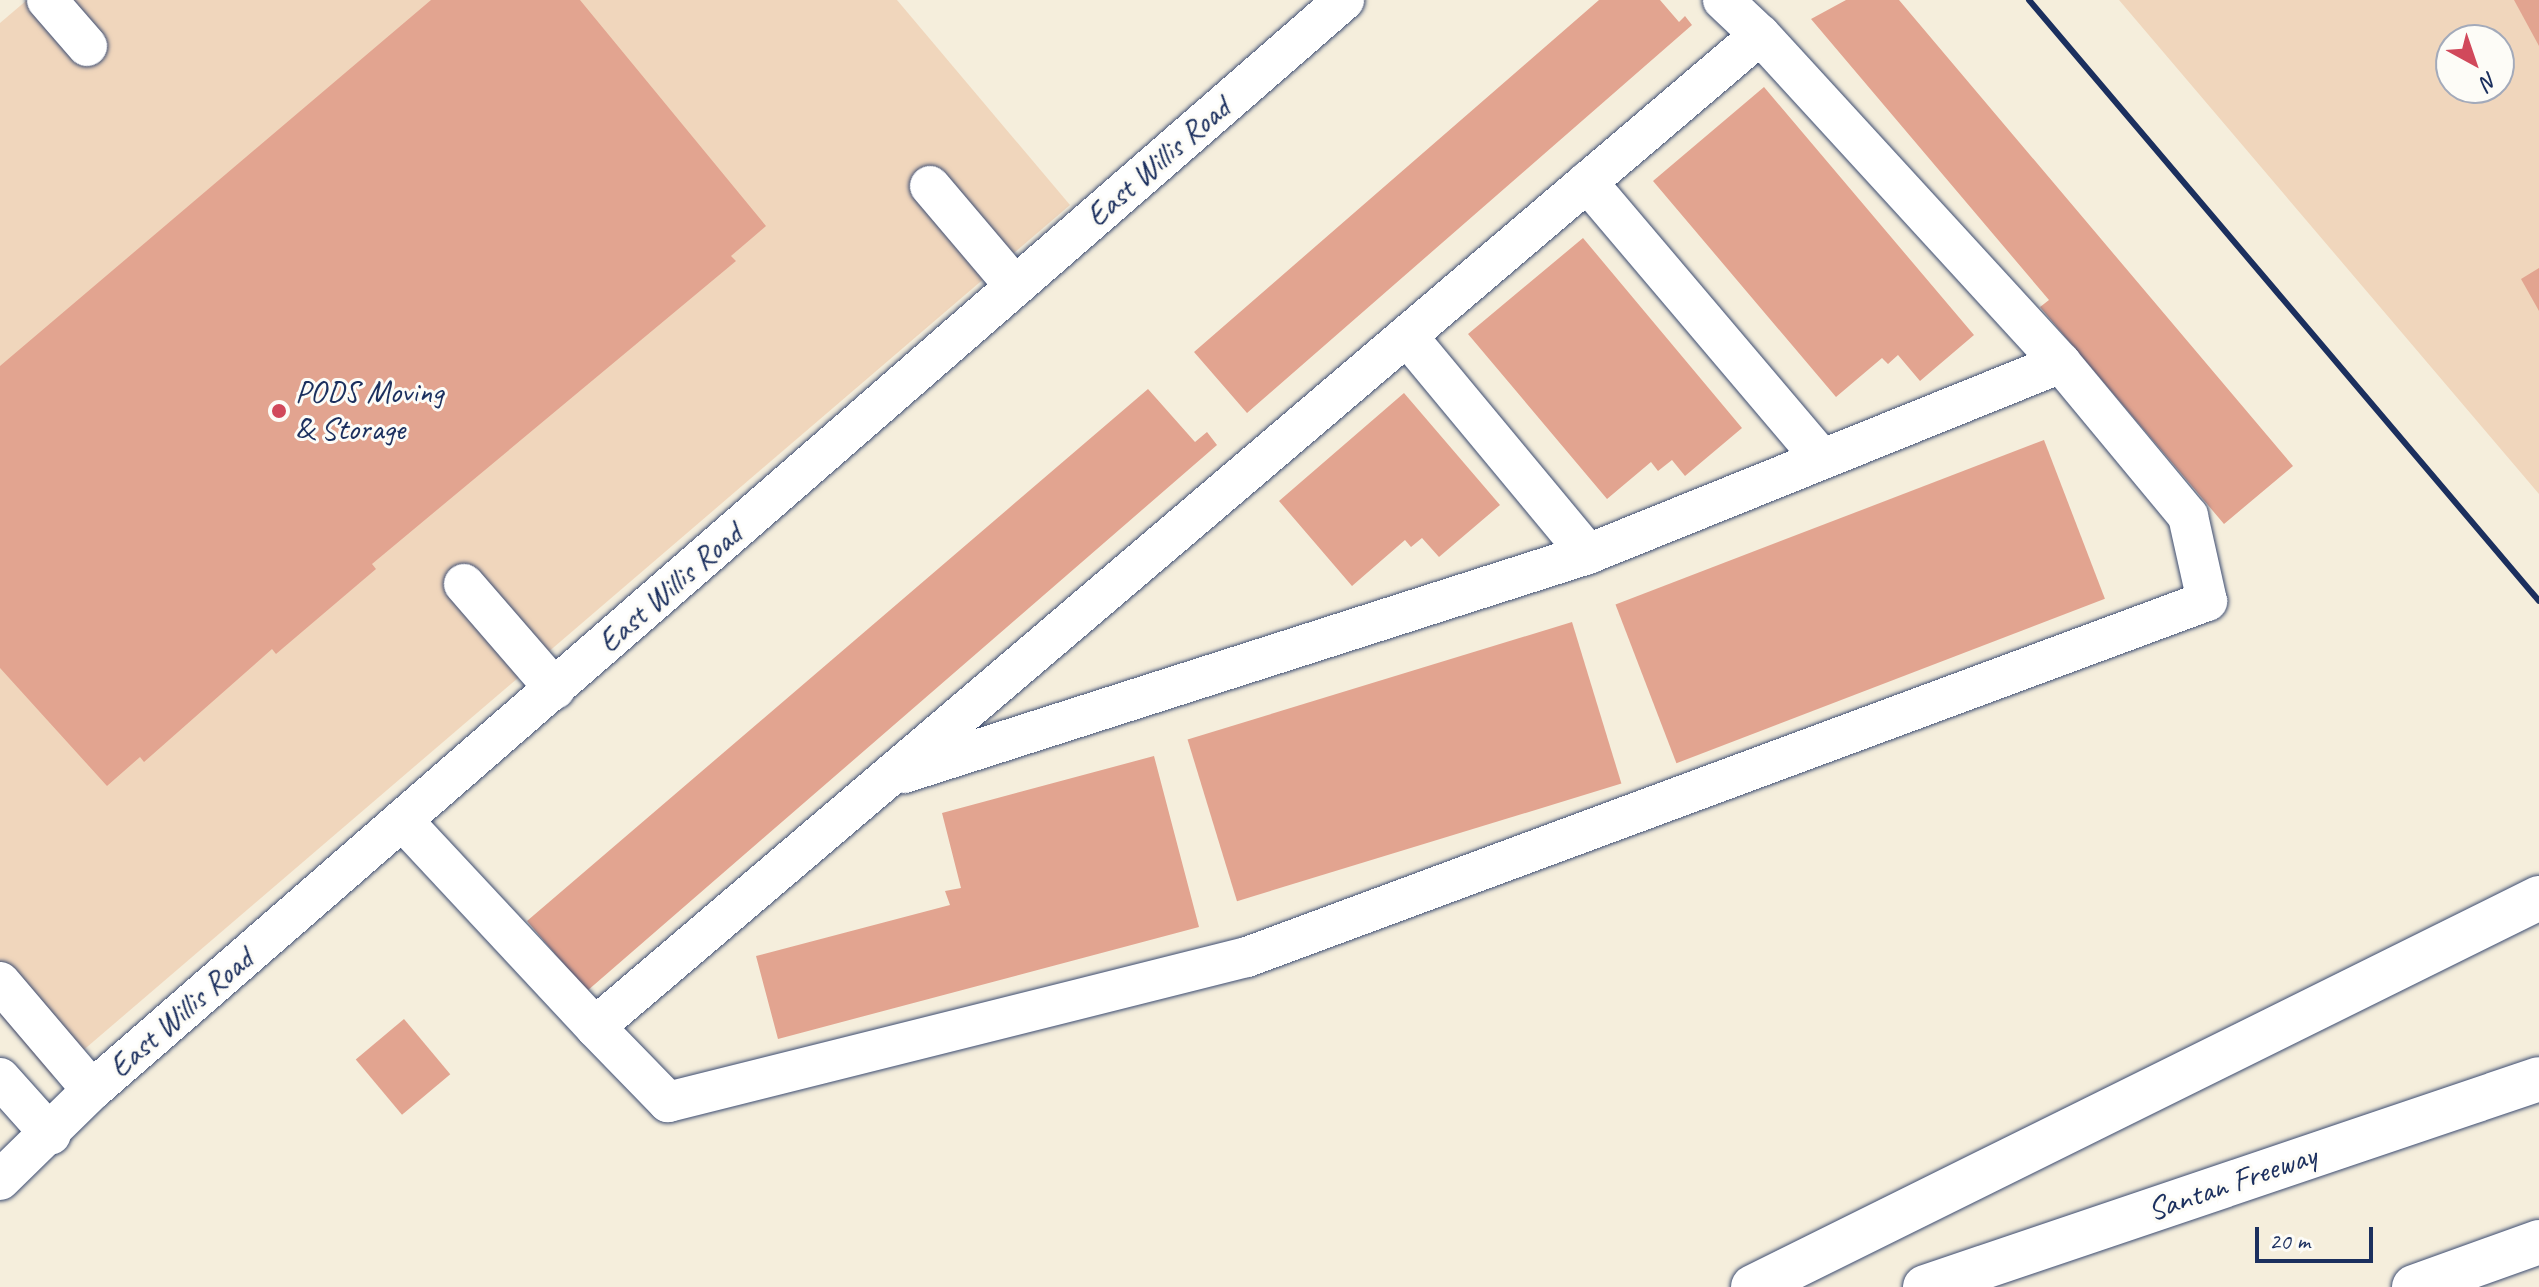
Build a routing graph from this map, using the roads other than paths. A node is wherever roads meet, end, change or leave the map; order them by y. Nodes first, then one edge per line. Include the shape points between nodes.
1 (47, 0) edge
2 (1344, 0) edge
3 (1723, 0) edge
4 (1760, 35) junction
5 (87, 46) dead end
6 (1587, 182) junction
7 (930, 186) dead end
8 (1014, 285) junction
9 (1407, 336) junction
10 (2061, 363) junction
11 (1822, 459) junction
12 (1588, 554) junction
13 (464, 584) dead end
14 (555, 689) junction
15 (889, 778) junction
16 (403, 821) junction
17 (2539, 898) edge
18 (0, 982) edge
19 (595, 1027) junction
20 (0, 1078) edge
21 (2539, 1079) edge
22 (92, 1090) junction
23 (51, 1135) junction
24 (0, 1180) edge
25 (2539, 1242) edge
26 (1753, 1287) edge
27 (1925, 1287) edge
28 (2414, 1287) edge

1 - 5 street
2 - 8 street, East Willis Road
3 - 4 street
4 - 6 street
4 - 10 street
6 - 9 street
6 - 11 street
7 - 8 street
8 - 14 street, East Willis Road
9 - 12 street
9 - 15 street
10 - 11 street
10 - 19 street via 2188,516 2207,601 1247,957 668,1102
11 - 12 street
12 - 15 street
13 - 14 street
14 - 16 street, East Willis Road
15 - 19 street
16 - 19 street
16 - 22 street, East Willis Road
17 - 26 highway
18 - 22 street
20 - 23 street
21 - 27 highway, Santan Freeway
22 - 23 street, East Willis Road
23 - 24 street, East Willis Road
25 - 28 highway

